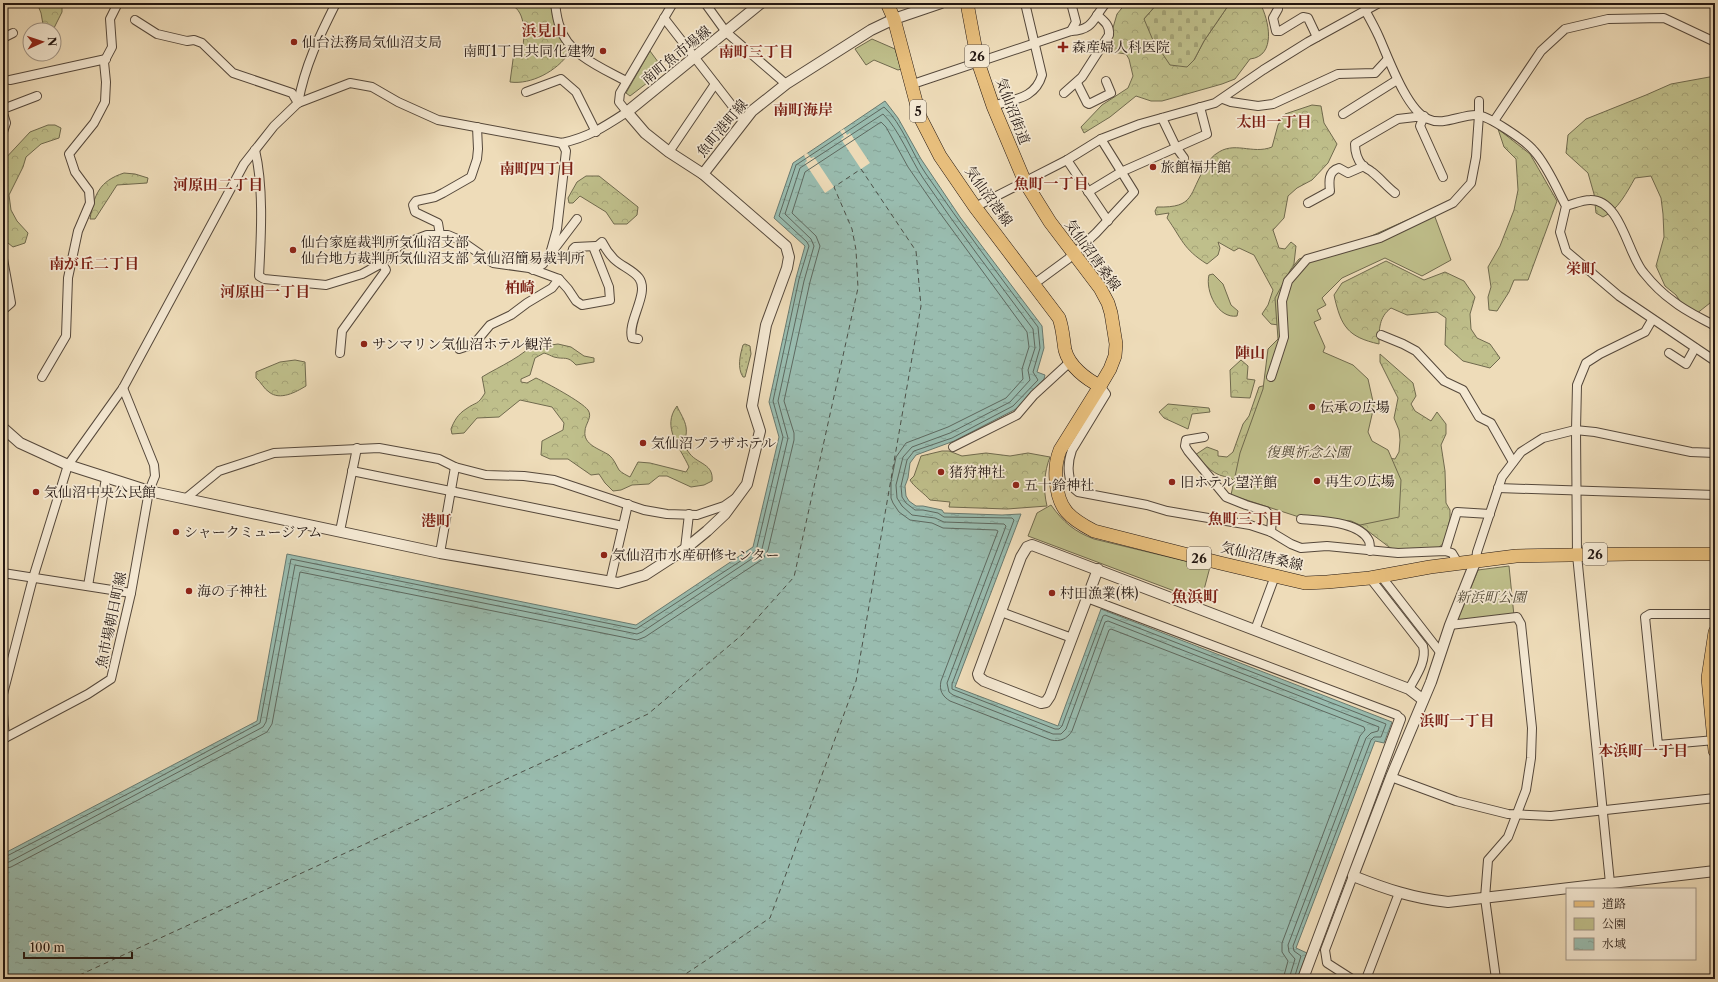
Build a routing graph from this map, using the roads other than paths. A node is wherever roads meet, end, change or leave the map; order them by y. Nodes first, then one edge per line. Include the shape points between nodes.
1 (118, 3) edge
2 (336, 3) edge
3 (555, 3) edge
4 (673, 3) edge
5 (705, 3) edge
6 (761, 3) edge
7 (887, 3) edge
8 (941, 3) edge
9 (967, 3) edge
10 (1025, 3) edge
11 (1071, 3) edge
12 (1106, 3) edge
13 (1379, 3) edge
14 (1278, 9) dead end
15 (1365, 10) junction
16 (1097, 15) junction
17 (664, 18) junction
18 (894, 19) junction
19 (135, 20) dead end
20 (1071, 31) junction
21 (726, 32) junction
22 (13, 33) dead end
23 (1317, 37) junction
24 (3, 38) edge
25 (1715, 42) edge
26 (1034, 43) junction
27 (694, 58) junction
28 (106, 59) junction
29 (1387, 60) junction
30 (978, 62) junction
31 (10, 80) dead end
32 (1397, 80) junction
33 (626, 81) junction
34 (1106, 81) dead end
35 (1077, 83) junction
36 (715, 84) junction
37 (786, 84) junction
38 (910, 85) junction
39 (526, 92) dead end
40 (1064, 93) dead end
41 (37, 96) dead end
42 (1223, 99) junction
43 (1478, 101) dead end
44 (298, 104) junction
45 (993, 106) junction
46 (1200, 108) junction
47 (3, 109) edge
48 (627, 112) junction
49 (3, 114) edge
50 (1343, 114) dead end
51 (1479, 115) junction
52 (1424, 116) junction
53 (1162, 118) junction
54 (744, 121) junction
55 (1494, 121) junction
56 (477, 127) junction
57 (3, 132) edge
58 (596, 132) junction
59 (1101, 139) junction
60 (562, 143) junction
61 (1176, 147) junction
62 (255, 150) junction
63 (669, 152) junction
64 (1184, 158) dead end
65 (1067, 160) junction
66 (1364, 166) junction
67 (1121, 172) junction
68 (702, 174) junction
69 (1443, 177) dead end
70 (1025, 182) junction
71 (1088, 192) junction
72 (1395, 193) dead end
73 (1308, 202) dead end
74 (1566, 206) junction
75 (975, 207) junction
76 (577, 219) dead end
77 (1108, 221) junction
78 (440, 235) junction
79 (596, 246) junction
80 (551, 251) junction
81 (572, 253) dead end
82 (1074, 254) junction
83 (3, 259) edge
84 (382, 262) junction
85 (533, 270) junction
86 (559, 279) junction
87 (1034, 284) junction
88 (3, 310) edge
89 (1652, 320) junction
90 (1715, 326) edge
91 (1381, 335) dead end
92 (638, 339) dead end
93 (1695, 348) junction
94 (459, 349) dead end
95 (340, 353) dead end
96 (1669, 353) dead end
97 (1071, 361) junction
98 (1715, 361) edge
99 (42, 377) dead end
100 (1271, 377) dead end
101 (1100, 386) junction
102 (123, 388) junction
103 (3, 428) edge
104 (1576, 430) junction
105 (1204, 437) dead end
106 (953, 447) dead end
107 (357, 448) junction
108 (1715, 454) edge
109 (1513, 462) junction
110 (68, 465) junction
111 (455, 467) junction
112 (352, 471) junction
113 (106, 478) junction
114 (1498, 488) junction
115 (451, 490) junction
116 (149, 491) junction
117 (1576, 491) junction
118 (740, 495) junction
119 (1715, 495) edge
120 (184, 499) junction
121 (628, 504) junction
122 (689, 514) junction
123 (1490, 514) junction
124 (1302, 519) dead end
125 (623, 526) junction
126 (340, 531) junction
127 (1271, 532) junction
128 (685, 549) junction
129 (1370, 551) junction
130 (1445, 551) junction
131 (440, 553) junction
132 (1715, 554) edge
133 (1578, 555) junction
134 (1476, 560) junction
135 (1458, 563) junction
136 (1098, 569) junction
137 (3, 573) edge
138 (1275, 576) junction
139 (1375, 577) junction
140 (33, 578) junction
141 (610, 582) junction
142 (88, 586) junction
143 (131, 593) junction
144 (1087, 598) junction
145 (1001, 612) junction
146 (1715, 614) edge
147 (1450, 625) junction
148 (1255, 630) junction
149 (1715, 632) edge
150 (1072, 638) junction
151 (1440, 652) junction
152 (1712, 679) edge
153 (1409, 689) junction
154 (3, 694) edge
155 (1422, 699) junction
156 (3, 714) edge
157 (1400, 719) joint
158 (4, 738) edge
159 (1715, 744) edge
160 (1391, 777) junction
161 (1715, 798) edge
162 (1603, 811) junction
163 (1517, 815) junction
164 (1715, 871) edge
165 (1353, 876) junction
166 (1610, 883) junction
167 (1566, 888) edge
168 (1568, 888) edge
169 (1399, 893) junction
170 (1485, 898) junction
171 (1304, 976) dead end
172 (1352, 979) edge
173 (1366, 979) edge
174 (1496, 979) edge

1 - 28 street via 110,18 112,47
2 - 44 street via 311,54
3 - 33 street via 560,29 567,41 582,56
4 - 17 street
5 - 21 street
6 - 21 street, 南町魚市場線
7 - 18 main road, 気仙沼港線 / 5
8 - 18 street, 魚町港町線
9 - 30 main road, 気仙沼街道 / 26
10 - 26 street
11 - 20 street via 1076,22
12 - 16 street
13 - 15 street
14 - 23 street via 1273,18 1276,31 1303,17 1308,18
15 - 23 street
15 - 29 street
16 - 20 street via 1092,24 1079,31
16 - 35 street via 1107,24 1109,35
17 - 27 street
17 - 33 street
18 - 37 street, 魚町港町線 via 851,41
18 - 38 main road, 気仙沼港線 / 5
19 - 44 street via 157,34 202,43 234,73 292,93
20 - 26 street
21 - 27 street, 南町魚市場線
21 - 37 street
22 - 24 street
23 - 42 street via 1263,70
25 - 55 street via 1664,18 1608,19 1565,29 1541,51
26 - 30 street
26 - 45 street via 1042,75 1039,85 1032,93
27 - 36 street
27 - 48 street, 南町魚市場線
28 - 31 street
28 - 99 street via 105,102 94,123 69,154 75,172 89,192 90,202 78,231 68,278 66,336
29 - 32 street
29 - 42 street via 1375,73 1338,74 1273,104 1258,106
30 - 38 street
30 - 45 main road, 気仙沼街道 / 26
32 - 50 street
32 - 52 street via 1417,111
33 - 48 street via 619,102
34 - 35 street via 1111,93 1090,104 1087,103
35 - 40 street
36 - 54 street
36 - 63 street
37 - 54 street, 魚町港町線 via 752,111
38 - 75 main road, 気仙沼港線 / 5 via 920,117 940,156
39 - 58 street via 561,79 576,92
41 - 47 street
42 - 46 street
43 - 51 street
44 - 56 street via 333,88 350,83 362,84 438,120
44 - 62 street via 274,126
45 - 70 main road, 気仙沼街道 / 26
46 - 53 street
46 - 61 street via 1207,134
48 - 58 street
48 - 63 street via 645,133
49 - 57 street via 6,123
51 - 52 street via 1444,121
51 - 55 street
51 - 100 street via 1471,183 1453,202 1380,238 1307,259 1288,281 1282,301 1284,337
52 - 66 street via 1398,119 1355,144 1355,151
52 - 69 street via 1420,126
53 - 59 street
53 - 61 street
54 - 68 street, 魚町港町線
55 - 74 street via 1534,151
56 - 60 street
56 - 78 street via 477,159 471,177 435,197 416,201 412,205 415,212 438,223
58 - 60 street
59 - 65 street
59 - 67 street
60 - 80 street via 566,151 557,229
61 - 64 street
61 - 67 street
62 - 84 street via 260,187 259,276 264,279 326,285 362,274
62 - 102 street via 244,164
63 - 68 street
65 - 70 street
65 - 71 street
66 - 72 street
66 - 73 street via 1348,173 1336,169 1330,174 1330,191
67 - 71 street
67 - 77 street via 1134,192
68 - 118 street, 魚町港町線 via 786,246 789,257 766,325 752,406 760,431 747,484
70 - 75 street
70 - 82 main road, 気仙沼唐桑線 / 26
71 - 77 street
74 - 89 street via 1560,232 1566,251
74 - 90 street via 1591,200 1604,205 1625,232 1643,272 1672,301
75 - 87 main road, 気仙沼港線 / 5
76 - 80 street
77 - 82 street
78 - 84 street via 427,235 400,245
78 - 85 street via 460,240 493,263
79 - 81 street via 575,247
79 - 86 street via 595,254 609,287 610,300 582,305
79 - 92 street via 602,242 615,260 639,278 642,285 640,298 630,331 632,338
80 - 85 street via 543,264
82 - 87 street
82 - 101 main road, 気仙沼唐桑線 / 26 via 1100,288 1111,313 1116,344 1115,356
83 - 88 street via 12,303
84 - 95 street via 386,270 342,331
85 - 86 street
86 - 94 street via 552,288 511,315 490,325 474,344
87 - 97 main road, 気仙沼港線 / 5 via 1059,318 1066,352
89 - 93 street
89 - 104 street via 1645,332 1586,363 1577,385
91 - 109 street via 1416,351 1444,381 1463,390 1479,417 1491,423
93 - 96 street via 1686,364
93 - 98 street
97 - 101 main road, 気仙沼港線 / 5 via 1084,377
97 - 106 street via 1034,395 1017,415
101 - 127 street via 1106,394 1068,460 1072,488 1078,492 1167,511 1233,521
101 - 138 main road, 気仙沼唐桑線 / 26 via 1056,459 1055,474 1059,502 1071,517 1094,531
102 - 110 street
102 - 116 street, 魚市場朝日町線 via 154,464 155,476
103 - 110 street via 20,443
104 - 108 street via 1691,452
104 - 109 street via 1543,438 1521,452
104 - 117 street
105 - 127 street via 1186,440 1188,451 1226,497 1266,511 1272,518
107 - 111 street via 379,448 439,459
107 - 112 street
107 - 120 street via 274,453 219,471
109 - 114 street via 1502,477
110 - 113 street
110 - 140 street
111 - 115 street
111 - 121 street via 486,475 554,480
112 - 115 street
112 - 126 street
113 - 116 street
113 - 142 street
114 - 117 street
114 - 123 street
115 - 125 street
115 - 131 street
116 - 120 street
116 - 143 street, 魚市場朝日町線
117 - 119 street
117 - 133 street
118 - 122 street via 724,506 696,515
118 - 128 street via 711,527
120 - 126 street
121 - 122 street via 668,514
121 - 125 street
122 - 128 street
123 - 130 street via 1457,512
123 - 134 street
124 - 129 street via 1354,528 1368,540
125 - 141 street
126 - 131 street
127 - 129 street via 1301,548 1327,546
128 - 141 street via 646,575 618,583
129 - 130 street via 1398,554
130 - 135 street via 1452,553
131 - 141 street
132 - 133 main road, 気仙沼唐桑線 / 26
133 - 134 main road, 気仙沼唐桑線 / 26 via 1516,556
133 - 162 street
134 - 135 main road, 気仙沼唐桑線 / 26
134 - 147 street
135 - 139 main road, 気仙沼唐桑線 / 26
136 - 144 street
136 - 145 street via 1032,545 1027,547
136 - 148 street
137 - 140 street
138 - 139 main road, 気仙沼唐桑線 / 26 via 1305,583
138 - 148 street
139 - 151 street
139 - 153 street via 1423,646 1423,660
140 - 142 street
140 - 154 street
142 - 143 street
143 - 158 street, 魚市場朝日町線 via 111,679 88,694
144 - 150 street
144 - 157 street via 1396,715
145 - 150 street
145 - 150 street via 979,677 1041,702 1046,702 1050,696
146 - 159 street via 1650,614 1645,617 1658,745
147 - 151 street
147 - 163 street via 1517,617 1521,624 1532,728 1526,790
148 - 153 street
149 - 152 main road
151 - 155 street via 1431,682
152 - 159 main road
153 - 155 street
155 - 160 street
156 - 158 street
157 - 171 street
160 - 163 street via 1456,801
160 - 165 street
161 - 162 street
162 - 163 street via 1551,816
162 - 166 street
163 - 170 street via 1508,837 1488,860
164 - 166 street
165 - 169 street
165 - 172 street via 1325,950 1326,963
166 - 168 street
167 - 170 street
169 - 170 street via 1448,902
169 - 173 street
170 - 174 street

